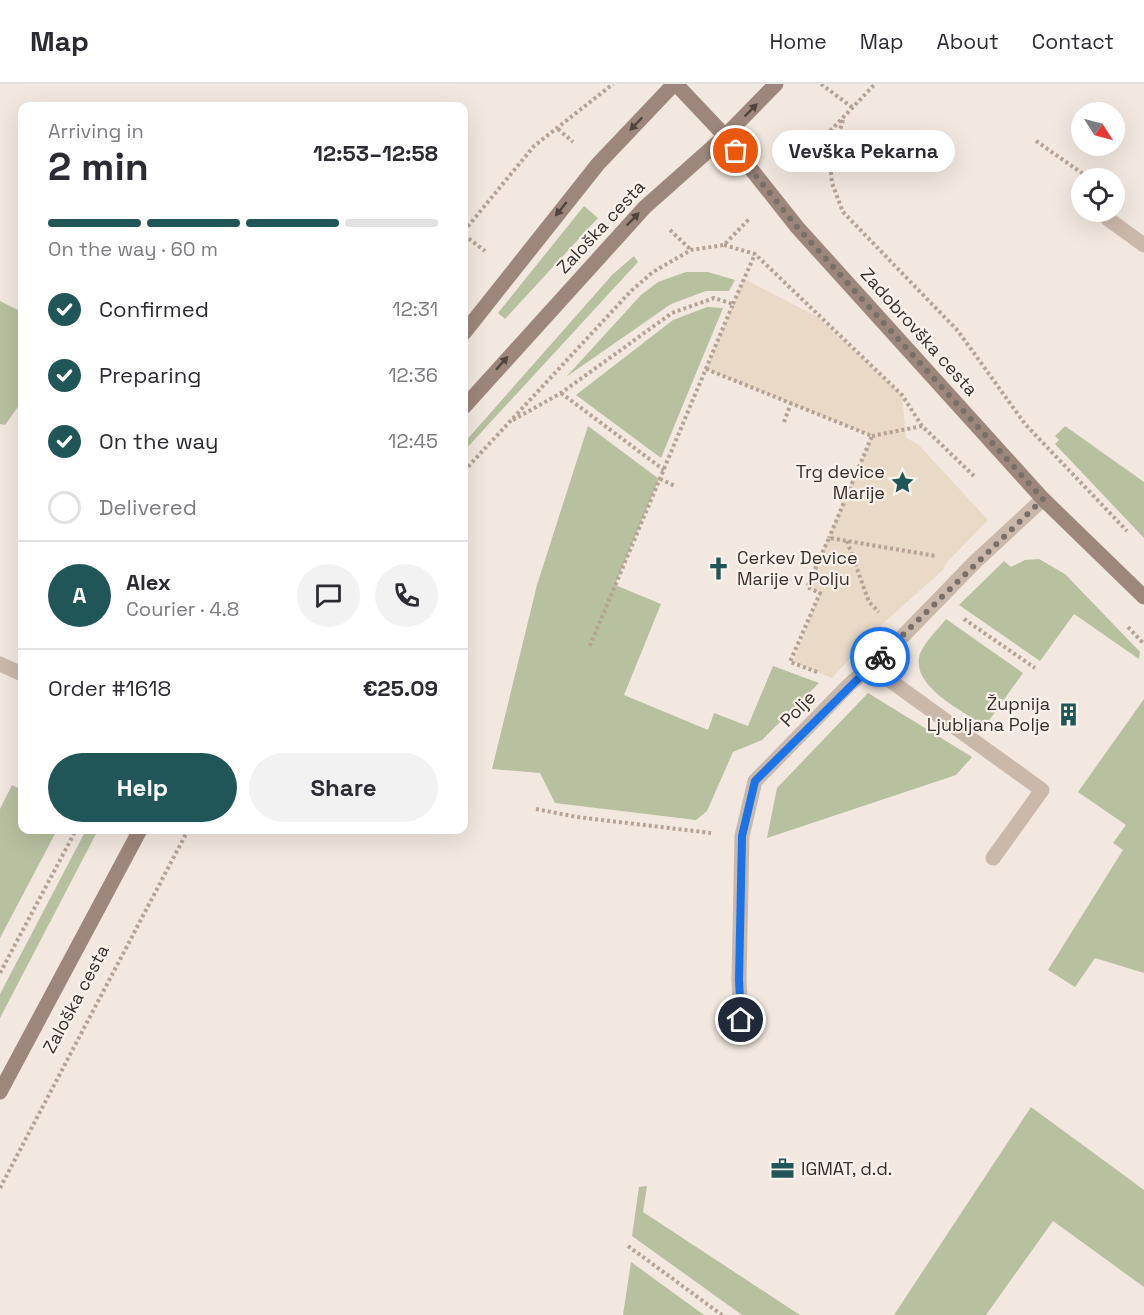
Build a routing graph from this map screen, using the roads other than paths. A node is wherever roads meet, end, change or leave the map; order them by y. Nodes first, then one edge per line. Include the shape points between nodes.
1 (675, 84) edge
2 (776, 84) edge
3 (725, 136) junction
4 (1112, 222) edge
5 (1144, 245) edge
6 (468, 328) edge
7 (468, 403) edge
8 (1043, 499) junction
9 (1144, 597) edge
10 (0, 664) edge
11 (870, 666) junction
12 (18, 672) edge
13 (138, 834) edge
14 (993, 858) dead end
15 (741, 1020) dead end
16 (0, 1092) edge

1 - 3 main road, Zadobrovška cesta
1 -> 6 main road via 598,164
3 -> 2 main road, Zaloška cesta
7 -> 3 main road, Zaloška cesta via 645,207
3 - 8 main road, Zadobrovška cesta via 797,227
4 - 5 street
8 - 9 main road, Zadobrovška cesta
8 - 11 street, Polje
10 - 12 street
11 - 14 street via 1042,790
11 - 15 street, Polje via 755,781 742,836
13 - 16 main road, Zaloška cesta

